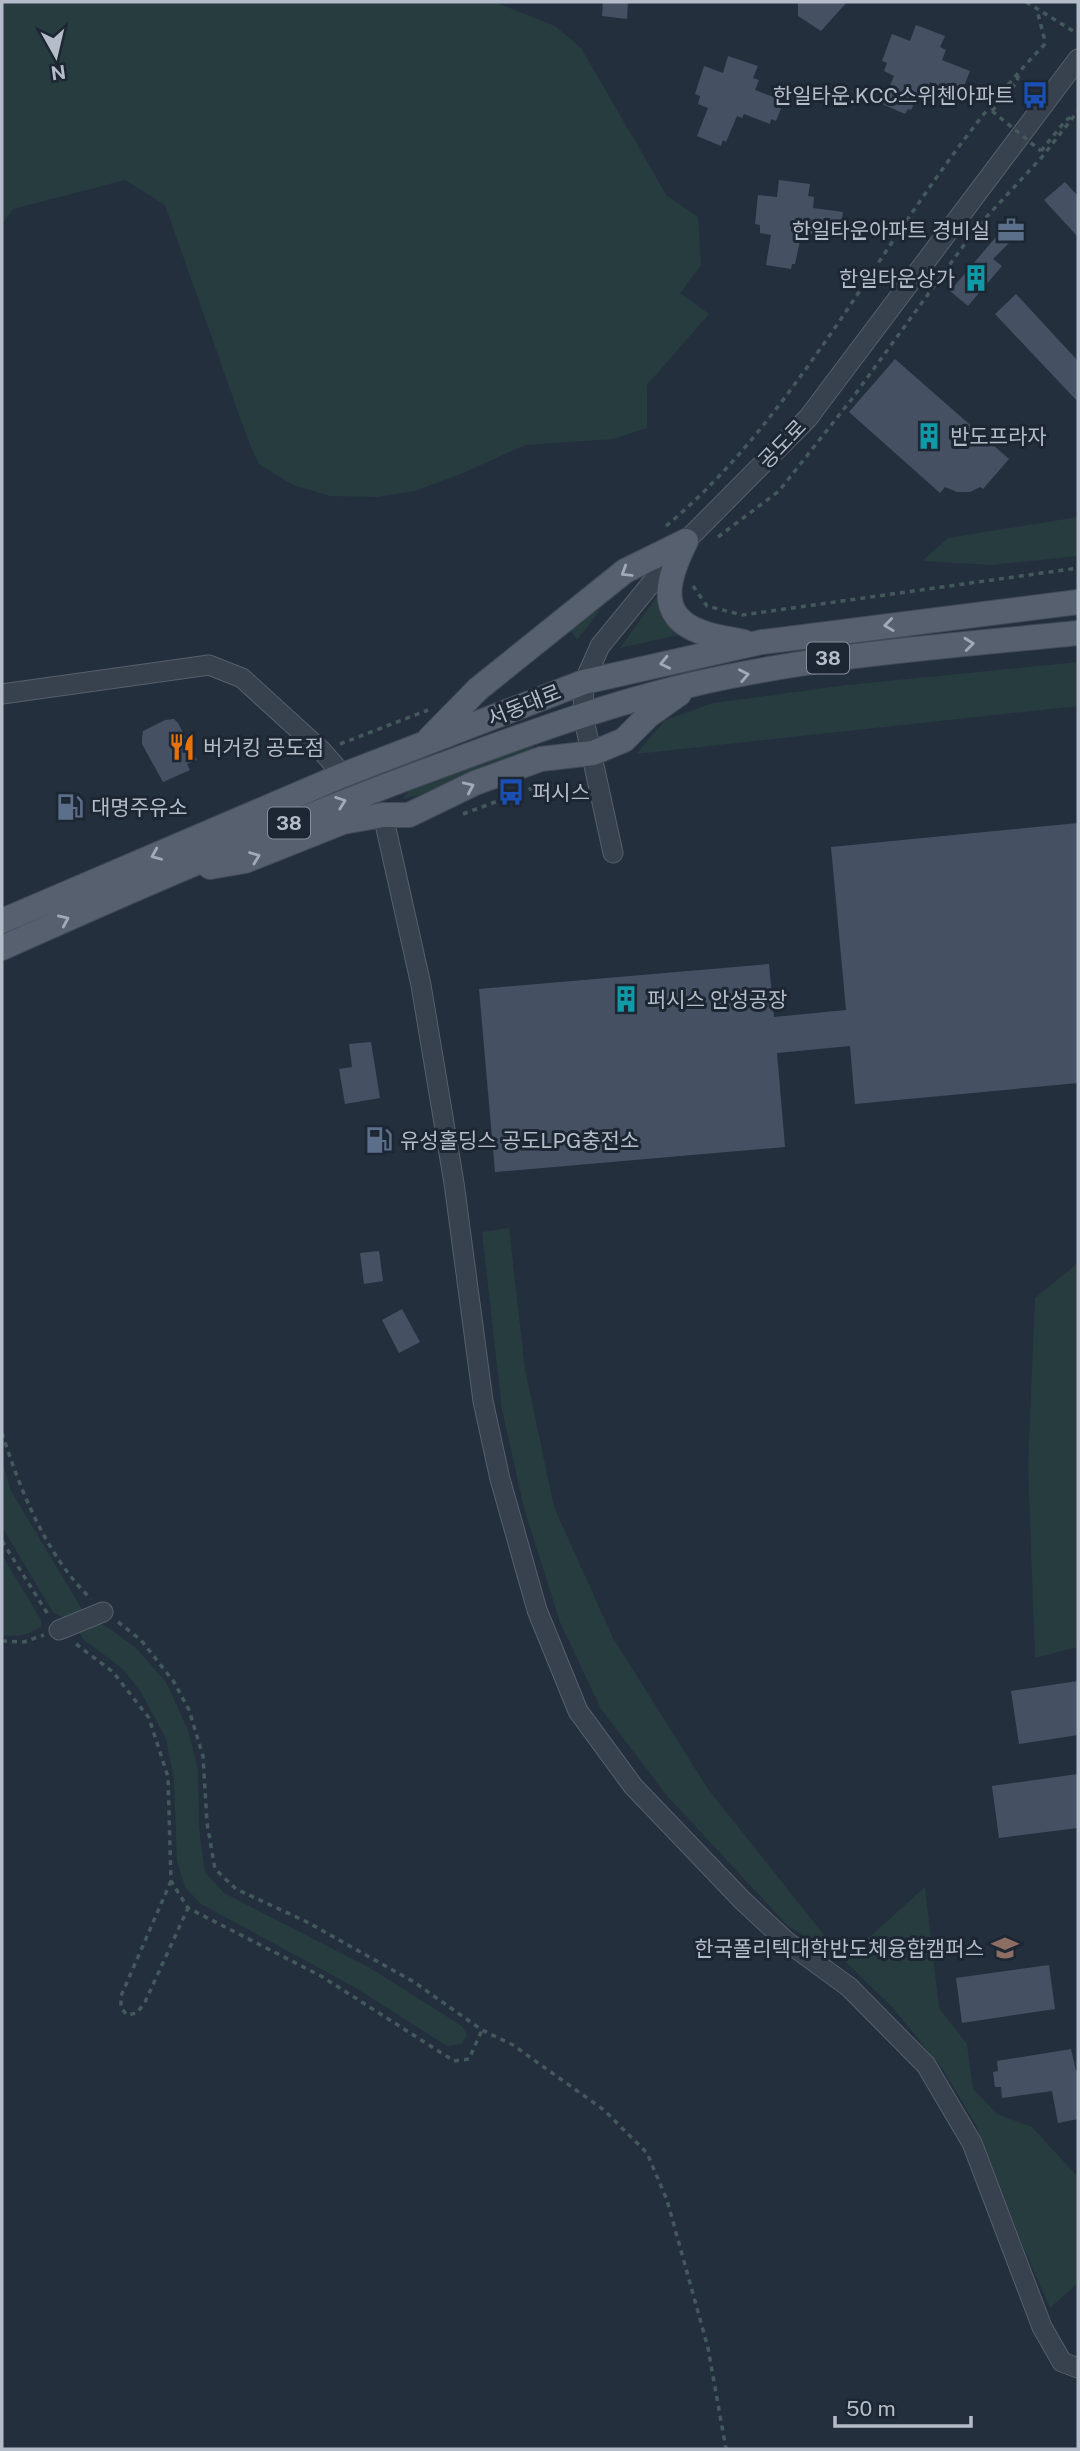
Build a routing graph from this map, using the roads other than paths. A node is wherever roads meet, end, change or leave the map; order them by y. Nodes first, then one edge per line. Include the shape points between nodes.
1 (1078, 59) edge
2 (698, 542) junction
3 (1078, 602) edge
4 (1078, 633) edge
5 (751, 644) junction
6 (584, 682) junction
7 (692, 684) junction
8 (2, 694) edge
9 (583, 715) junction
10 (423, 745) junction
11 (593, 754) junction
12 (343, 775) junction
13 (383, 815) junction
14 (613, 853) dead end
15 (164, 875) junction
16 (2, 921) edge
17 (2, 948) edge
18 (103, 1612) road end
19 (59, 1630) road end
20 (1078, 2368) edge

1 - 2 street, 공도로 via 808,418
2 - 5 main road via 673,569 667,596 679,620 700,632
2 - 6 street, 공도로 via 600,646
2 -> 10 main road via 625,571 478,689
3 -> 5 main road, 서동대로 / 38
7 -> 4 main road, 서동대로 / 38 via 828,658
5 -> 6 main road, 서동대로 / 38
6 - 9 street, 공도로
6 - 10 main road, 서동대로 / 38
7 - 9 main road, 서동대로 / 38
7 - 11 main road via 624,740
8 - 12 street via 209,665 242,678
9 - 11 street, 공도로
15 -> 9 main road, 서동대로 / 38 via 328,807
10 - 12 main road, 서동대로 / 38
13 -> 11 main road via 409,815 475,783 541,759
11 - 14 street, 공도로
12 -> 16 main road, 서동대로 / 38
15 -> 13 main road via 245,861 344,822
13 - 20 street via 421,985 483,1401 537,1610 578,1712 633,1786 742,1900 786,1941 849,1987 926,2065 972,2143 1042,2327 1062,2362
17 -> 15 main road, 서동대로 / 38
18 - 19 street

